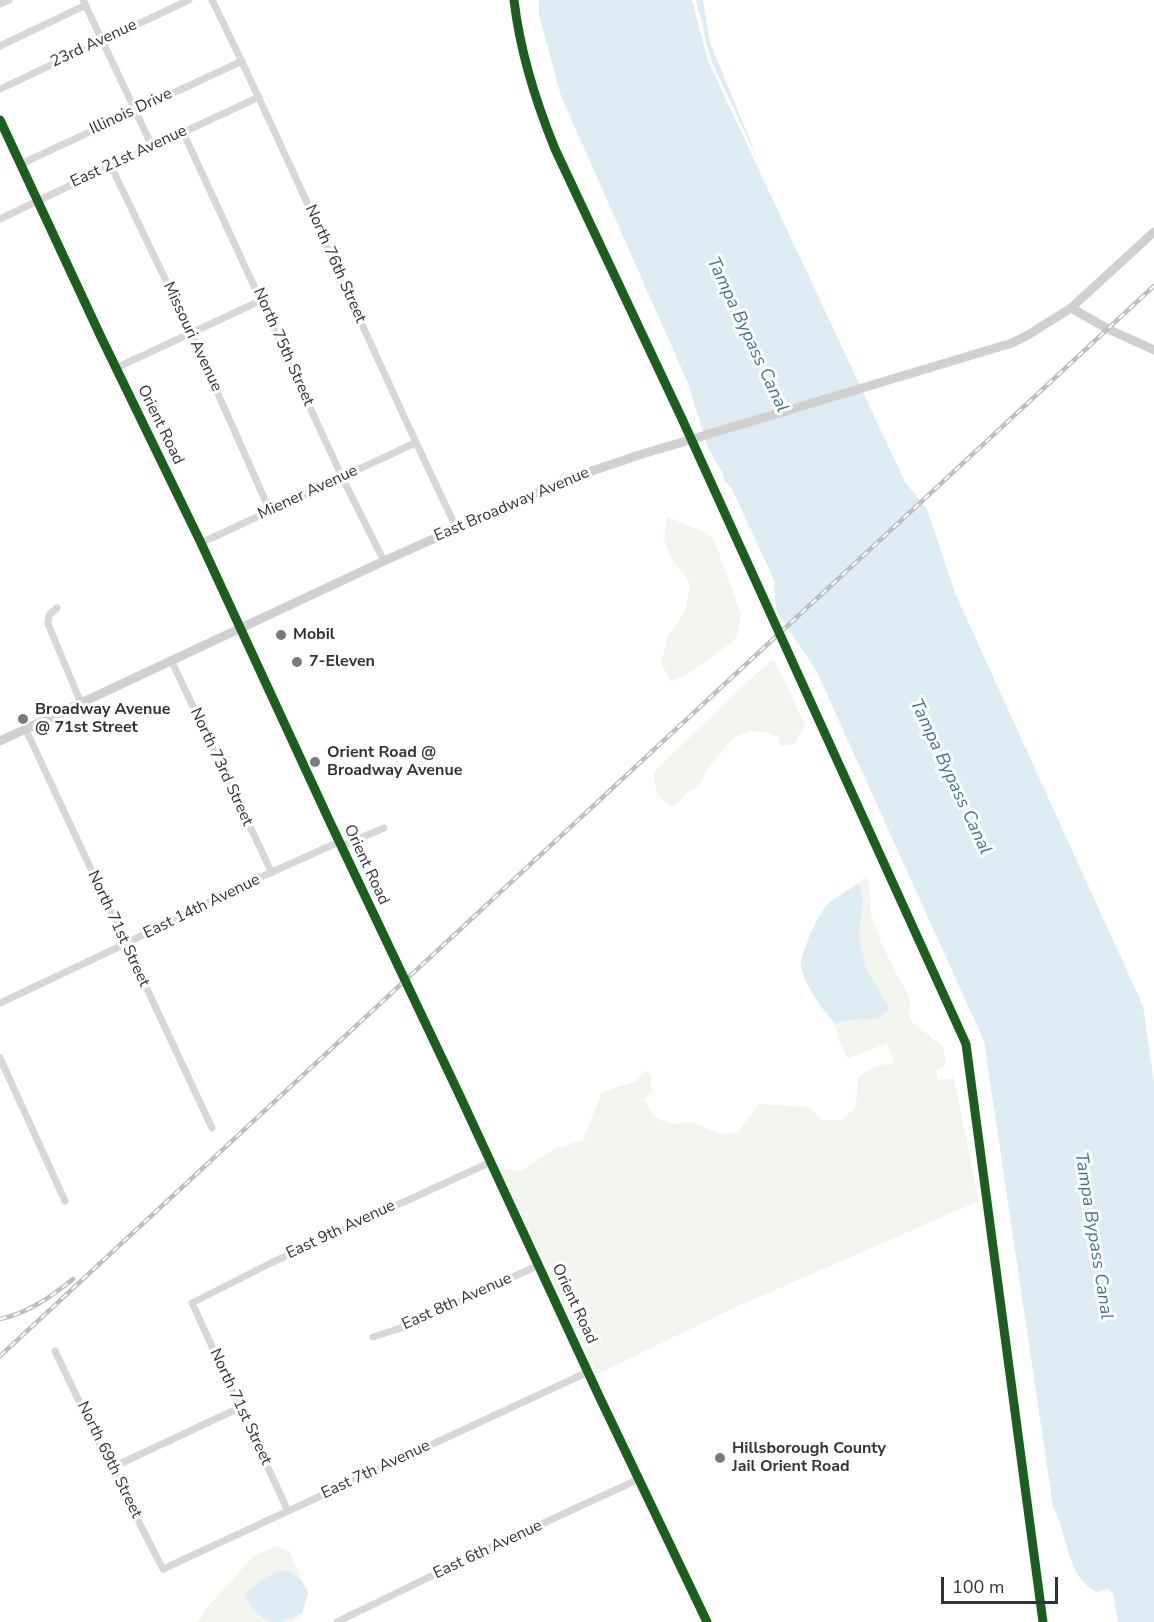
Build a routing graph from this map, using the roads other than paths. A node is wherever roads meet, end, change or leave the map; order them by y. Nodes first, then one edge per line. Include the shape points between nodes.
1 (9, 0) edge
2 (189, 0) edge
3 (212, 0) edge
4 (85, 2) edge
5 (0, 4) edge
6 (102, 40) junction
7 (0, 46) edge
8 (242, 61) junction
9 (0, 89) edge
10 (259, 97) junction
11 (135, 110) junction
12 (0, 120) edge
13 (183, 132) junction
14 (152, 146) junction
15 (21, 164) junction
16 (111, 166) junction
17 (38, 201) junction
18 (0, 219) edge
19 (1154, 232) edge
20 (262, 300) junction
21 (1071, 308) junction
22 (190, 333) junction
23 (1154, 350) edge
24 (116, 368) junction
25 (415, 443) junction
26 (342, 477) junction
27 (270, 511) junction
28 (457, 529) junction
29 (201, 543) junction
30 (384, 561) junction
31 (57, 608) dead end
32 (240, 628) junction
33 (171, 660) junction
34 (81, 704) junction
35 (26, 729) junction
36 (0, 741) edge
37 (384, 828) dead end
38 (340, 844) junction
39 (272, 873) junction
40 (125, 944) junction
41 (0, 1003) edge
42 (0, 1058) edge
43 (212, 1128) dead end
44 (491, 1162) junction
45 (66, 1201) dead end
46 (539, 1265) junction
47 (192, 1303) joint
48 (373, 1337) dead end
49 (55, 1351) dead end
50 (588, 1371) junction
51 (241, 1407) junction
52 (111, 1468) junction
53 (639, 1479) junction
54 (288, 1511) junction
55 (163, 1569) joint
56 (337, 1622) edge
57 (707, 1622) edge

1 - 5 street
2 - 6 street, 23rd Avenue
3 - 8 street, North 76th Street
4 - 6 street
4 - 7 street
6 - 9 street, 23rd Avenue
6 - 11 street
8 - 10 street, North 76th Street
8 - 11 street, Illinois Drive
10 - 13 street, East 21st Avenue
10 - 25 street, North 76th Street
11 - 14 street
11 - 15 street, Illinois Drive
12 - 15 street, Orient Road
13 - 14 street, East 21st Avenue
13 - 20 street, North 75th Street
14 - 16 street, East 21st Avenue
15 - 17 street, Orient Road
16 - 17 street, East 21st Avenue
16 - 22 street, Missouri Avenue
17 - 18 street, East 21st Avenue
17 - 24 street, Orient Road
19 - 21 main road, East Broadway Avenue
20 - 22 street
20 - 26 street, North 75th Street
21 - 23 main road
21 - 28 main road, East Broadway Avenue via 1012,343 627,459 563,481
22 - 24 street
22 - 27 street, Missouri Avenue
24 - 29 street, Orient Road
25 - 26 street, Miener Avenue
25 - 28 street, North 76th Street
26 - 27 street, Miener Avenue
26 - 30 street, North 75th Street
27 - 29 street, Miener Avenue
28 - 30 main road, East Broadway Avenue
29 - 32 street, Orient Road
30 - 32 main road, East Broadway Avenue
31 - 34 street via 49,615 48,624
32 - 33 main road, East Broadway Avenue
32 - 38 street, Orient Road
33 - 34 main road, East Broadway Avenue
33 - 39 street, North 73rd Street
34 - 35 main road, East Broadway Avenue
35 - 36 main road, East Broadway Avenue
35 - 40 street, North 71st Street
37 - 38 street, East 14th Avenue
38 - 39 street, East 14th Avenue
38 - 44 street, Orient Road
39 - 40 street, East 14th Avenue
40 - 41 street, East 14th Avenue
40 - 43 street, North 71st Street
42 - 45 street
44 - 46 street, Orient Road
44 - 47 street, East 9th Avenue
46 - 48 street, East 8th Avenue
46 - 50 street, Orient Road
47 - 51 street, North 71st Street
49 - 52 street, North 69th Street
50 - 53 street, Orient Road
50 - 54 street, East 7th Avenue
51 - 52 street
51 - 54 street, North 71st Street
52 - 55 street, North 69th Street
53 - 56 street, East 6th Avenue
53 - 57 street, Orient Road
54 - 55 street, East 7th Avenue

